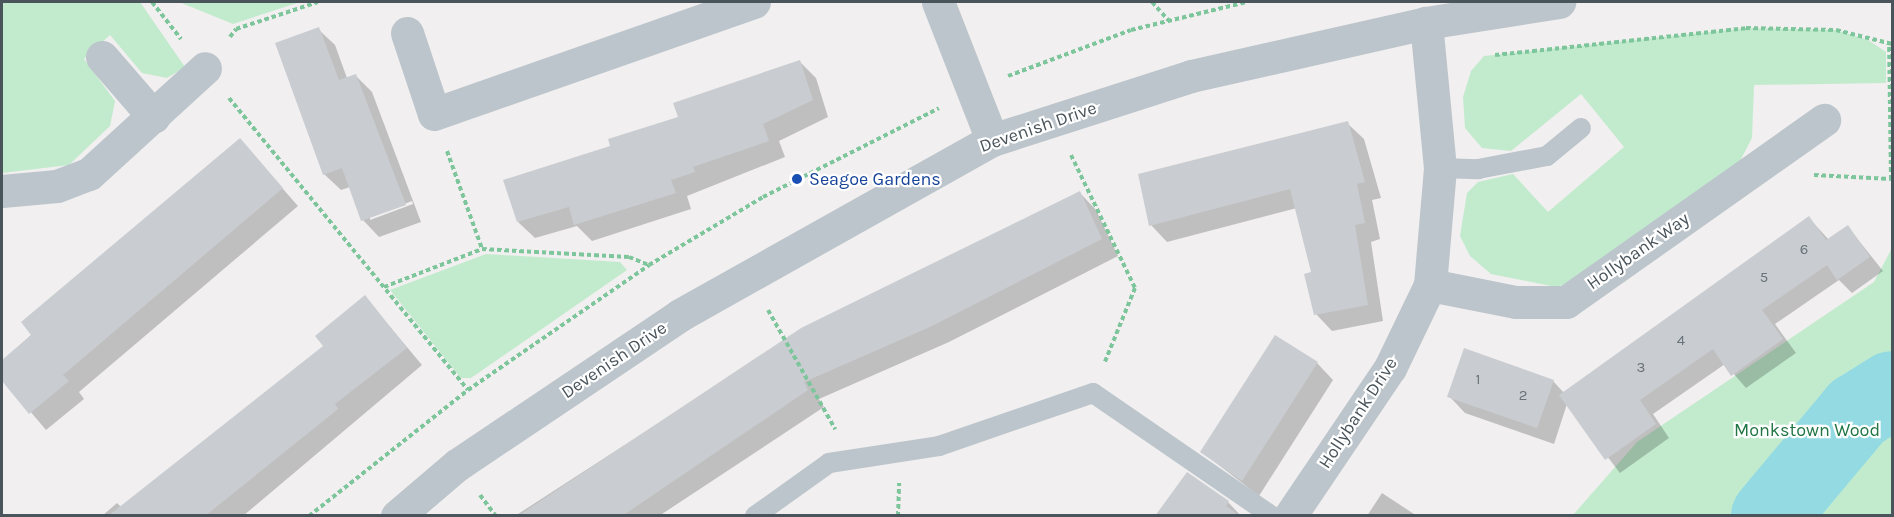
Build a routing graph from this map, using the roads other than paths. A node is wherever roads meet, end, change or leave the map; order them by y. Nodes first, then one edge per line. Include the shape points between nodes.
1 (754, 2) edge
2 (940, 2) edge
3 (1559, 2) edge
4 (1426, 23) junction
5 (407, 33) dead end
6 (102, 57) dead end
7 (205, 68) road end
8 (154, 117) junction
9 (1824, 120) dead end
10 (1581, 128) dead end
11 (992, 140) junction
12 (1440, 168) junction
13 (2, 191) edge
14 (1430, 285) junction
15 (397, 516) edge
16 (755, 516) edge
17 (1272, 516) edge
18 (1290, 516) edge

1 - 5 street via 434,114
2 - 11 street
3 - 4 street, Devenish Drive
4 - 11 street, Devenish Drive via 1191,76
4 - 12 street, Hollybank Drive
6 - 8 street
7 - 8 street
8 - 13 street via 89,174 57,186
9 - 14 street, Hollybank Way via 1566,302 1516,302
10 - 12 lane via 1547,156 1478,169
11 - 15 street, Devenish Drive via 747,274 457,465
12 - 14 street, Hollybank Drive
14 - 18 street, Hollybank Drive via 1390,368
16 - 17 lane via 829,463 939,446 1093,393

